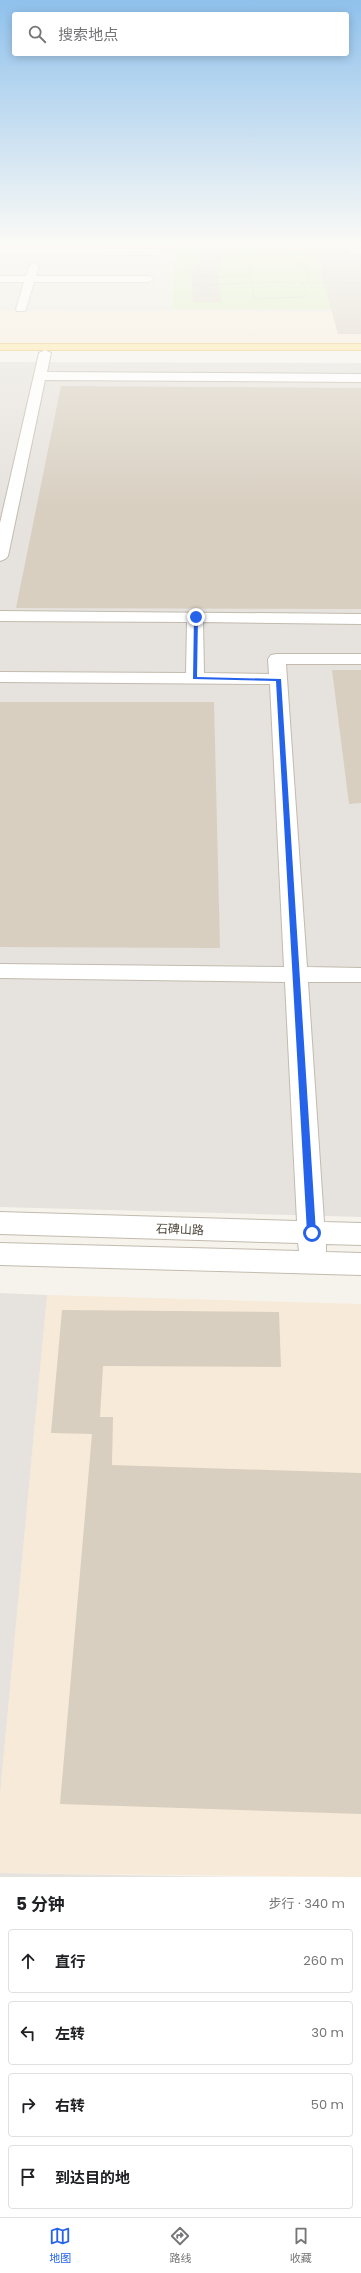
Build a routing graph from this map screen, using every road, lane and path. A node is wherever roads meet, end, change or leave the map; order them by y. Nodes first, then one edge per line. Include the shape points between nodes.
1 (0, 347) edge
2 (361, 347) edge
3 (0, 353) edge
4 (46, 353) junction
5 (361, 353) edge
6 (40, 376) junction
7 (361, 378) edge
8 (0, 556) edge
9 (0, 616) edge
10 (196, 617) junction
11 (361, 619) edge
12 (361, 659) edge
13 (0, 677) edge
14 (195, 678) junction
15 (278, 679) junction
16 (0, 970) edge
17 (296, 975) junction
18 (361, 975) edge
19 (0, 1223) edge
20 (312, 1233) junction
21 (361, 1234) edge
22 (0, 1254) edge
23 (313, 1263) junction
24 (361, 1264) edge

1 - 2 main road
3 - 4 main road
4 - 5 main road
4 - 6 street
6 - 7 street
6 - 8 street
9 - 10 street
10 - 11 street
10 - 14 street
12 - 15 street via 277,658
13 - 14 street
14 - 15 street
15 - 17 street
16 - 17 street
17 - 18 street
17 - 20 street
19 - 20 street, 石碑山路
20 - 21 street, 石碑山路
20 - 23 street
22 - 23 street
23 - 24 street

